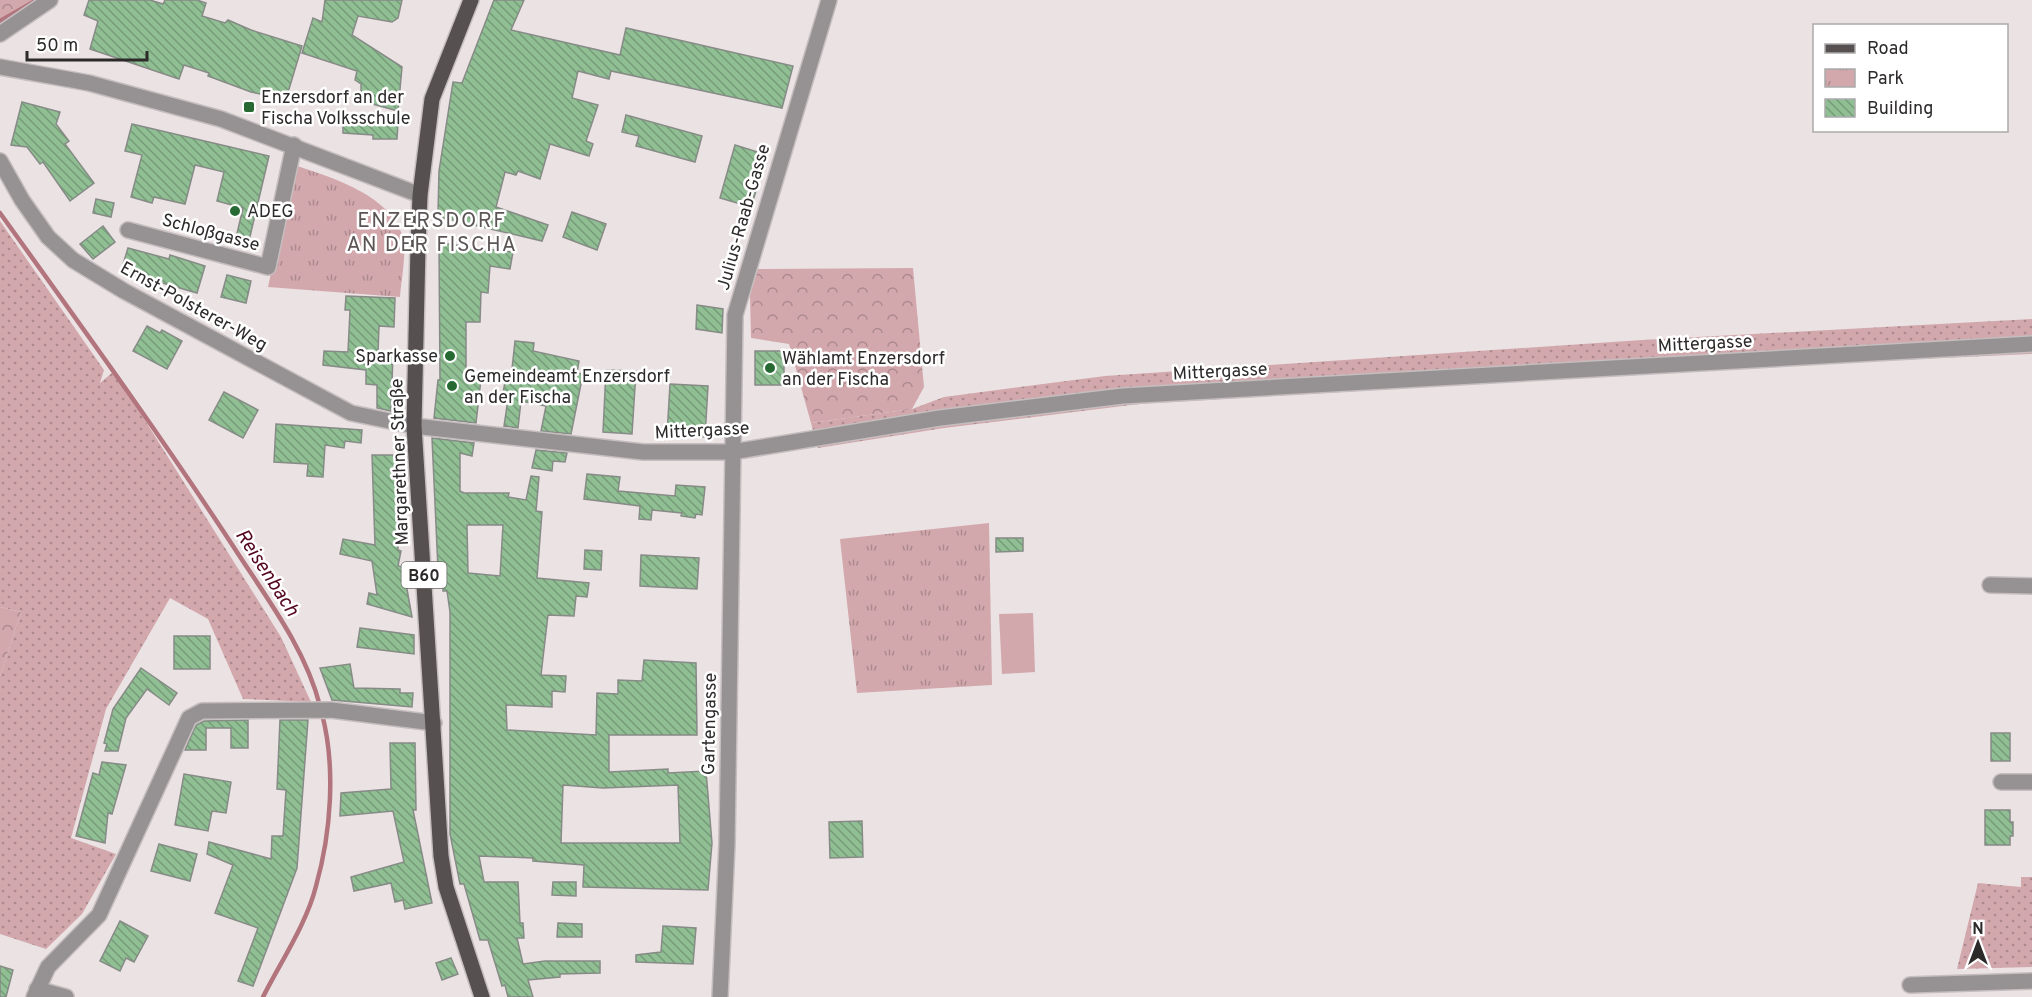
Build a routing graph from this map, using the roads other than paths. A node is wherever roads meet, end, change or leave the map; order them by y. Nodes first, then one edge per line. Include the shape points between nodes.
1 (50, 0) edge
2 (471, 0) edge
3 (829, 0) edge
4 (0, 34) edge
5 (0, 67) edge
6 (294, 145) junction
7 (0, 161) edge
8 (420, 195) junction
9 (128, 230) dead end
10 (2032, 344) edge
11 (414, 426) junction
12 (732, 452) junction
13 (1990, 585) dead end
14 (2032, 586) edge
15 (434, 723) junction
16 (2001, 782) dead end
17 (2032, 782) edge
18 (2032, 981) edge
19 (1910, 985) dead end
20 (35, 993) edge
21 (66, 997) edge
22 (482, 997) edge
23 (720, 997) edge

1 - 4 street
2 - 8 main road, Margarethner Straße / B60 via 432,99
3 - 12 street, Julius-Raab-Gasse via 735,315
5 - 6 street via 88,83 221,119
6 - 8 street
6 - 9 street, Schloßgasse via 268,267
7 - 11 street, Ernst-Polsterer-Weg via 48,237 92,273 351,413
8 - 11 main road, Margarethner Straße / B60
10 - 12 street, Mittergasse via 1123,396 939,418
11 - 12 street, Mittergasse via 643,452
11 - 15 main road, Margarethner Straße / B60
12 - 23 street, Gartengasse via 727,844
13 - 14 street
15 - 20 street via 332,710 202,711 189,718 99,915 48,967
15 - 22 main road, Margarethner Straße / B60 via 438,827 446,887
16 - 17 street
18 - 19 street
20 - 21 street

